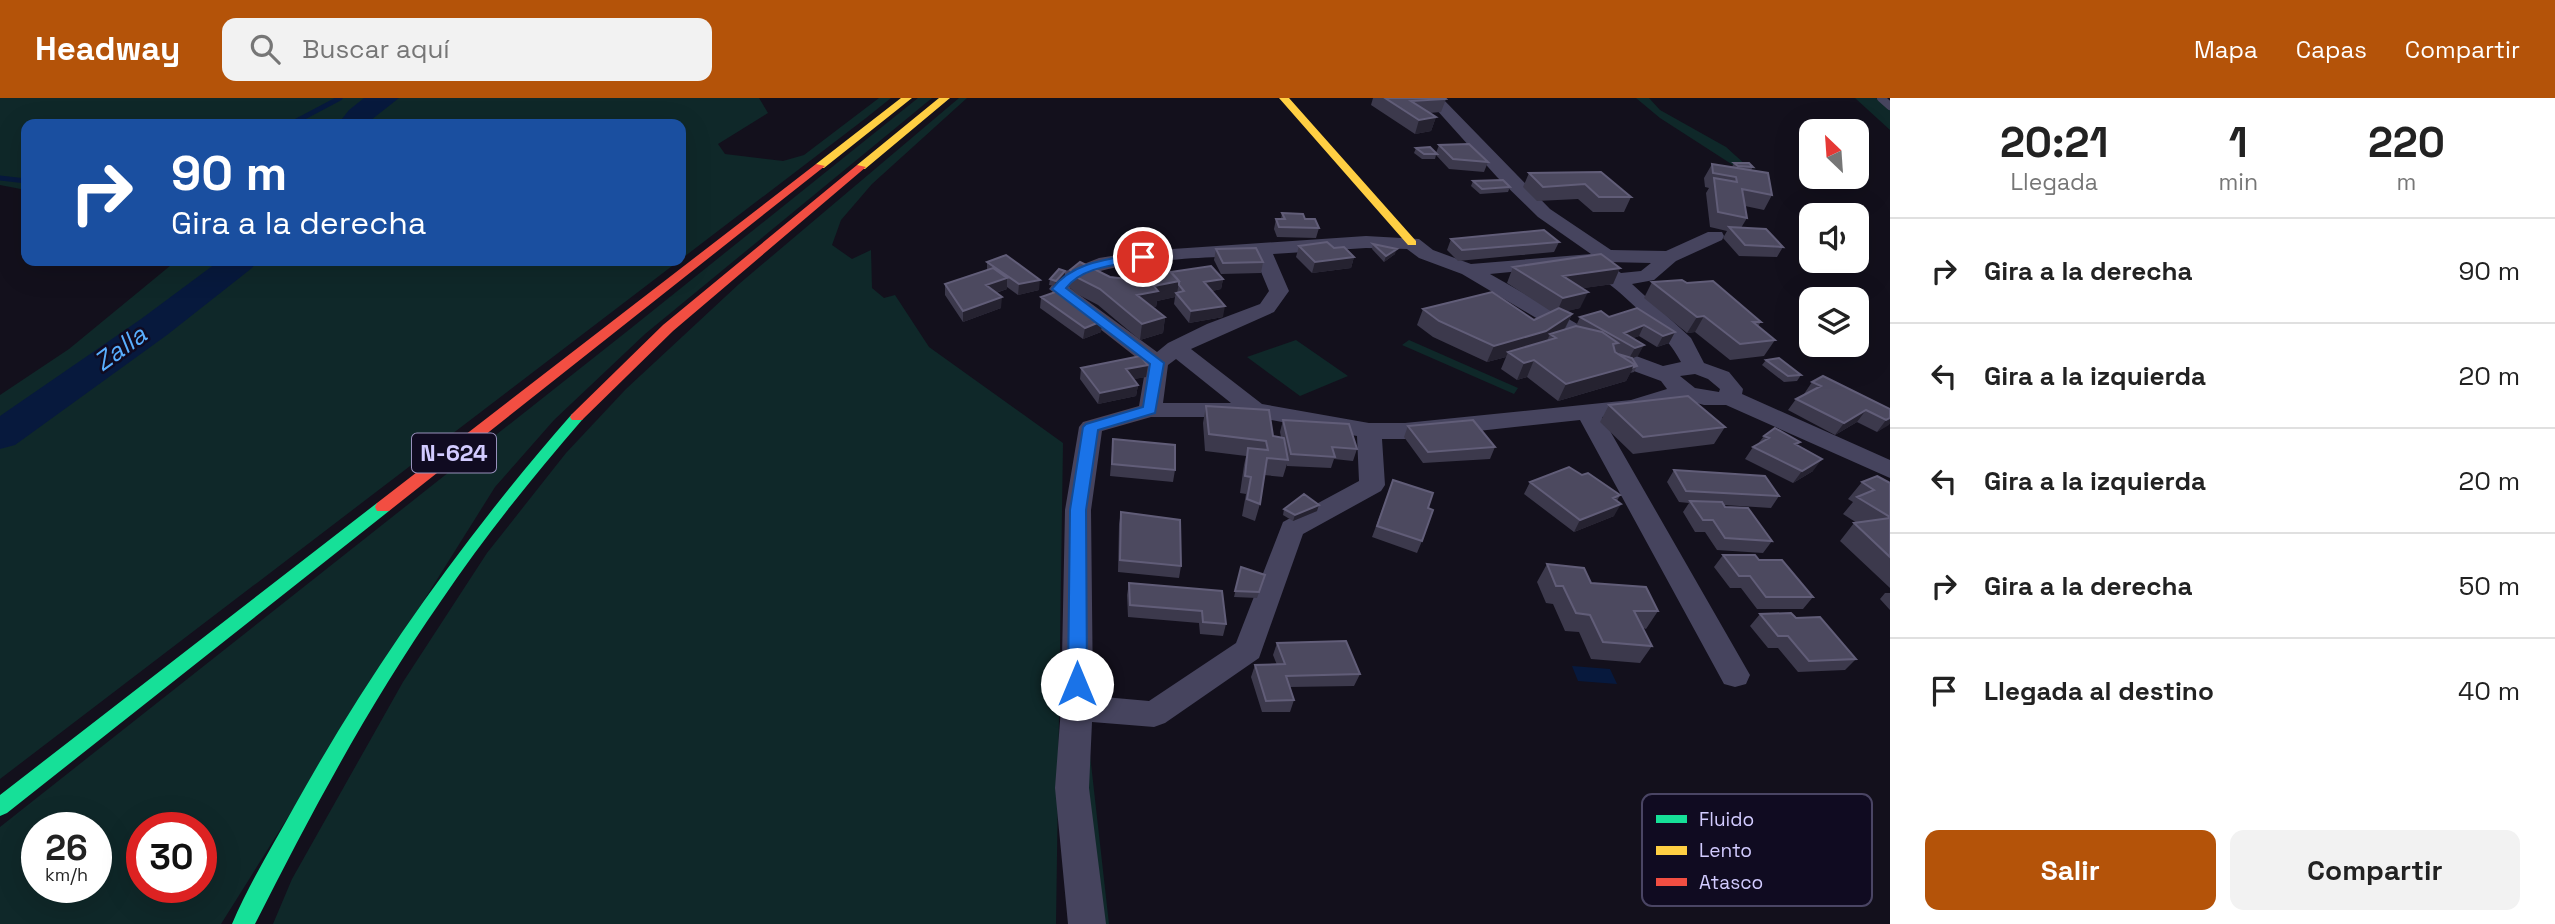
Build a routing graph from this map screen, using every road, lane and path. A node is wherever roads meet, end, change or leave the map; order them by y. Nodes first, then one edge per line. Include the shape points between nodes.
1 (907, 98) edge
2 (945, 98) edge
3 (1284, 98) edge
4 (1434, 98) edge
5 (1881, 98) edge
6 (1890, 106) edge
7 (1716, 236) dead end
8 (1412, 243) junction
9 (1261, 249) junction
10 (1669, 257) junction
11 (1598, 258) junction
12 (1469, 270) junction
13 (1617, 280) junction
14 (1176, 348) junction
15 (1157, 363) junction
16 (1695, 367) junction
17 (1676, 383) junction
18 (1729, 397) junction
19 (1150, 410) junction
20 (1255, 410) junction
21 (1587, 412) junction
22 (1369, 431) junction
23 (1890, 470) edge
24 (1735, 675) dead end
25 (1077, 708) junction
26 (0, 807) edge
27 (243, 924) edge
28 (1087, 924) edge

1 - 26 main road, N-624
2 - 27 main road, N-624 via 645,349 509,492 391,654 329,757
3 - 8 main road
4 - 11 street via 1503,173
5 - 6 lane
7 - 10 street
8 - 9 street
8 - 12 street
9 - 14 street via 1279,291 1267,308
9 - 15 street via 1143,257 1099,264 1068,277 1059,289
10 - 11 street
10 - 13 street via 1647,276
11 - 12 street
11 - 13 street
12 - 17 street via 1620,358
13 - 16 street via 1683,343
14 - 15 street
14 - 20 street
15 - 19 street
16 - 17 street via 1672,370
16 - 18 street via 1726,380 1732,389
17 - 18 street via 1709,399
17 - 21 street via 1633,407
18 - 23 street
19 - 20 street
19 - 25 street via 1091,427 1078,510
20 - 22 street
21 - 22 street
21 - 24 street
22 - 25 street via 1372,485 1292,529 1248,650 1154,714
25 - 28 street via 1072,788

